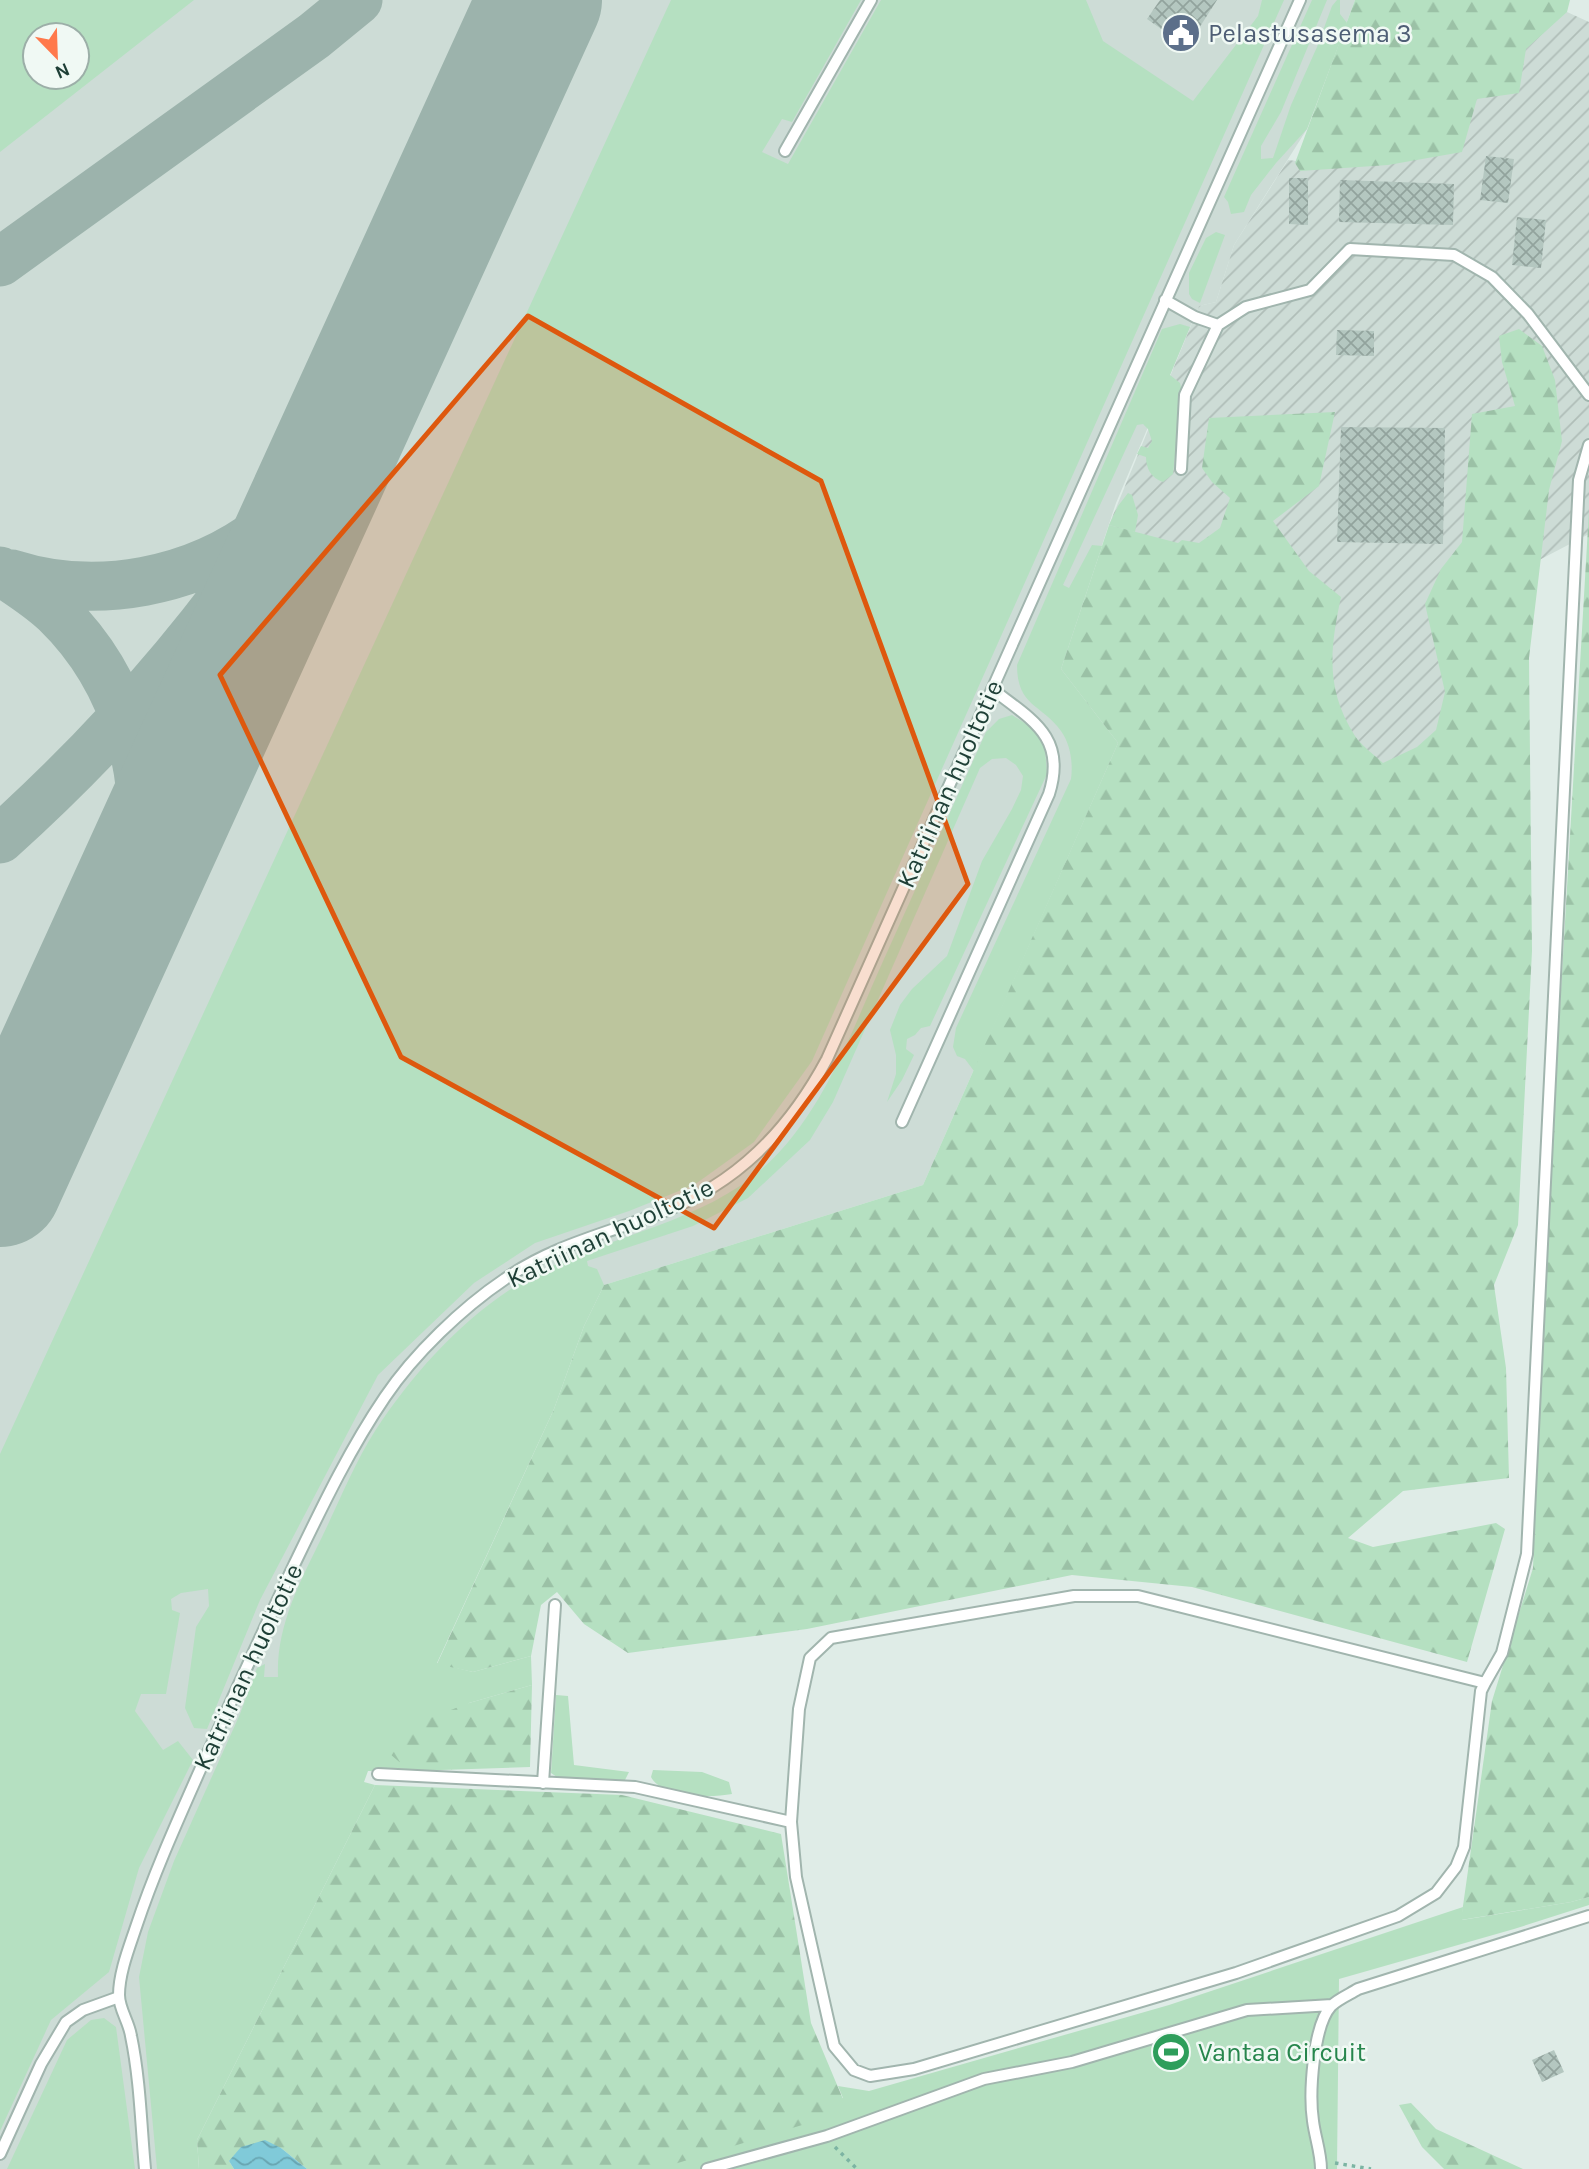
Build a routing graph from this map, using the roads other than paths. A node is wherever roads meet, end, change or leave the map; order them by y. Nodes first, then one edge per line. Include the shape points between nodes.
1 (871, 0) edge
2 (1300, 0) edge
3 (786, 150) dead end
4 (1166, 300) junction
5 (1218, 325) junction
6 (1589, 395) edge
7 (1589, 445) edge
8 (1181, 469) dead end
9 (992, 689) junction
10 (902, 1122) dead end
11 (555, 1605) dead end
12 (1485, 1683) junction
13 (378, 1774) dead end
14 (543, 1783) junction
15 (792, 1822) junction
16 (1589, 1916) edge
17 (119, 1997) junction
18 (1332, 2005) junction
19 (0, 2154) edge
20 (1321, 2165) edge
21 (145, 2169) edge
22 (707, 2169) edge

1 - 3 lane
2 - 4 lane, Katriinan huoltotie
4 - 5 lane
4 - 9 lane, Katriinan huoltotie
5 - 6 lane via 1246,307 1310,290 1350,249 1454,256 1492,277 1528,314
5 - 8 lane via 1185,395
7 - 12 lane via 1579,480 1527,1554 1502,1653
9 - 10 lane via 1046,734 1055,758 1055,777
9 - 17 lane, Katriinan huoltotie via 827,1059 784,1127 749,1162 691,1200 570,1245 507,1277 450,1324 386,1395 331,1489 188,1798 144,1905
11 - 14 lane
12 - 15 lane via 1138,1596 1074,1596 831,1638 810,1658 799,1709
12 - 15 lane via 1464,1847 1456,1867 1436,1893 1398,1916 1237,1973 914,2069 870,2076 854,2070 834,2046 796,1877
13 - 14 lane
14 - 15 lane via 635,1787
16 - 18 lane via 1358,1989
17 - 19 lane via 83,2010 66,2022 41,2064
17 - 21 lane, Katriinan huoltotie via 131,2034
18 - 20 lane via 1321,2022 1313,2075 1312,2119
18 - 22 lane via 1247,2010 1072,2062 984,2079 827,2136

